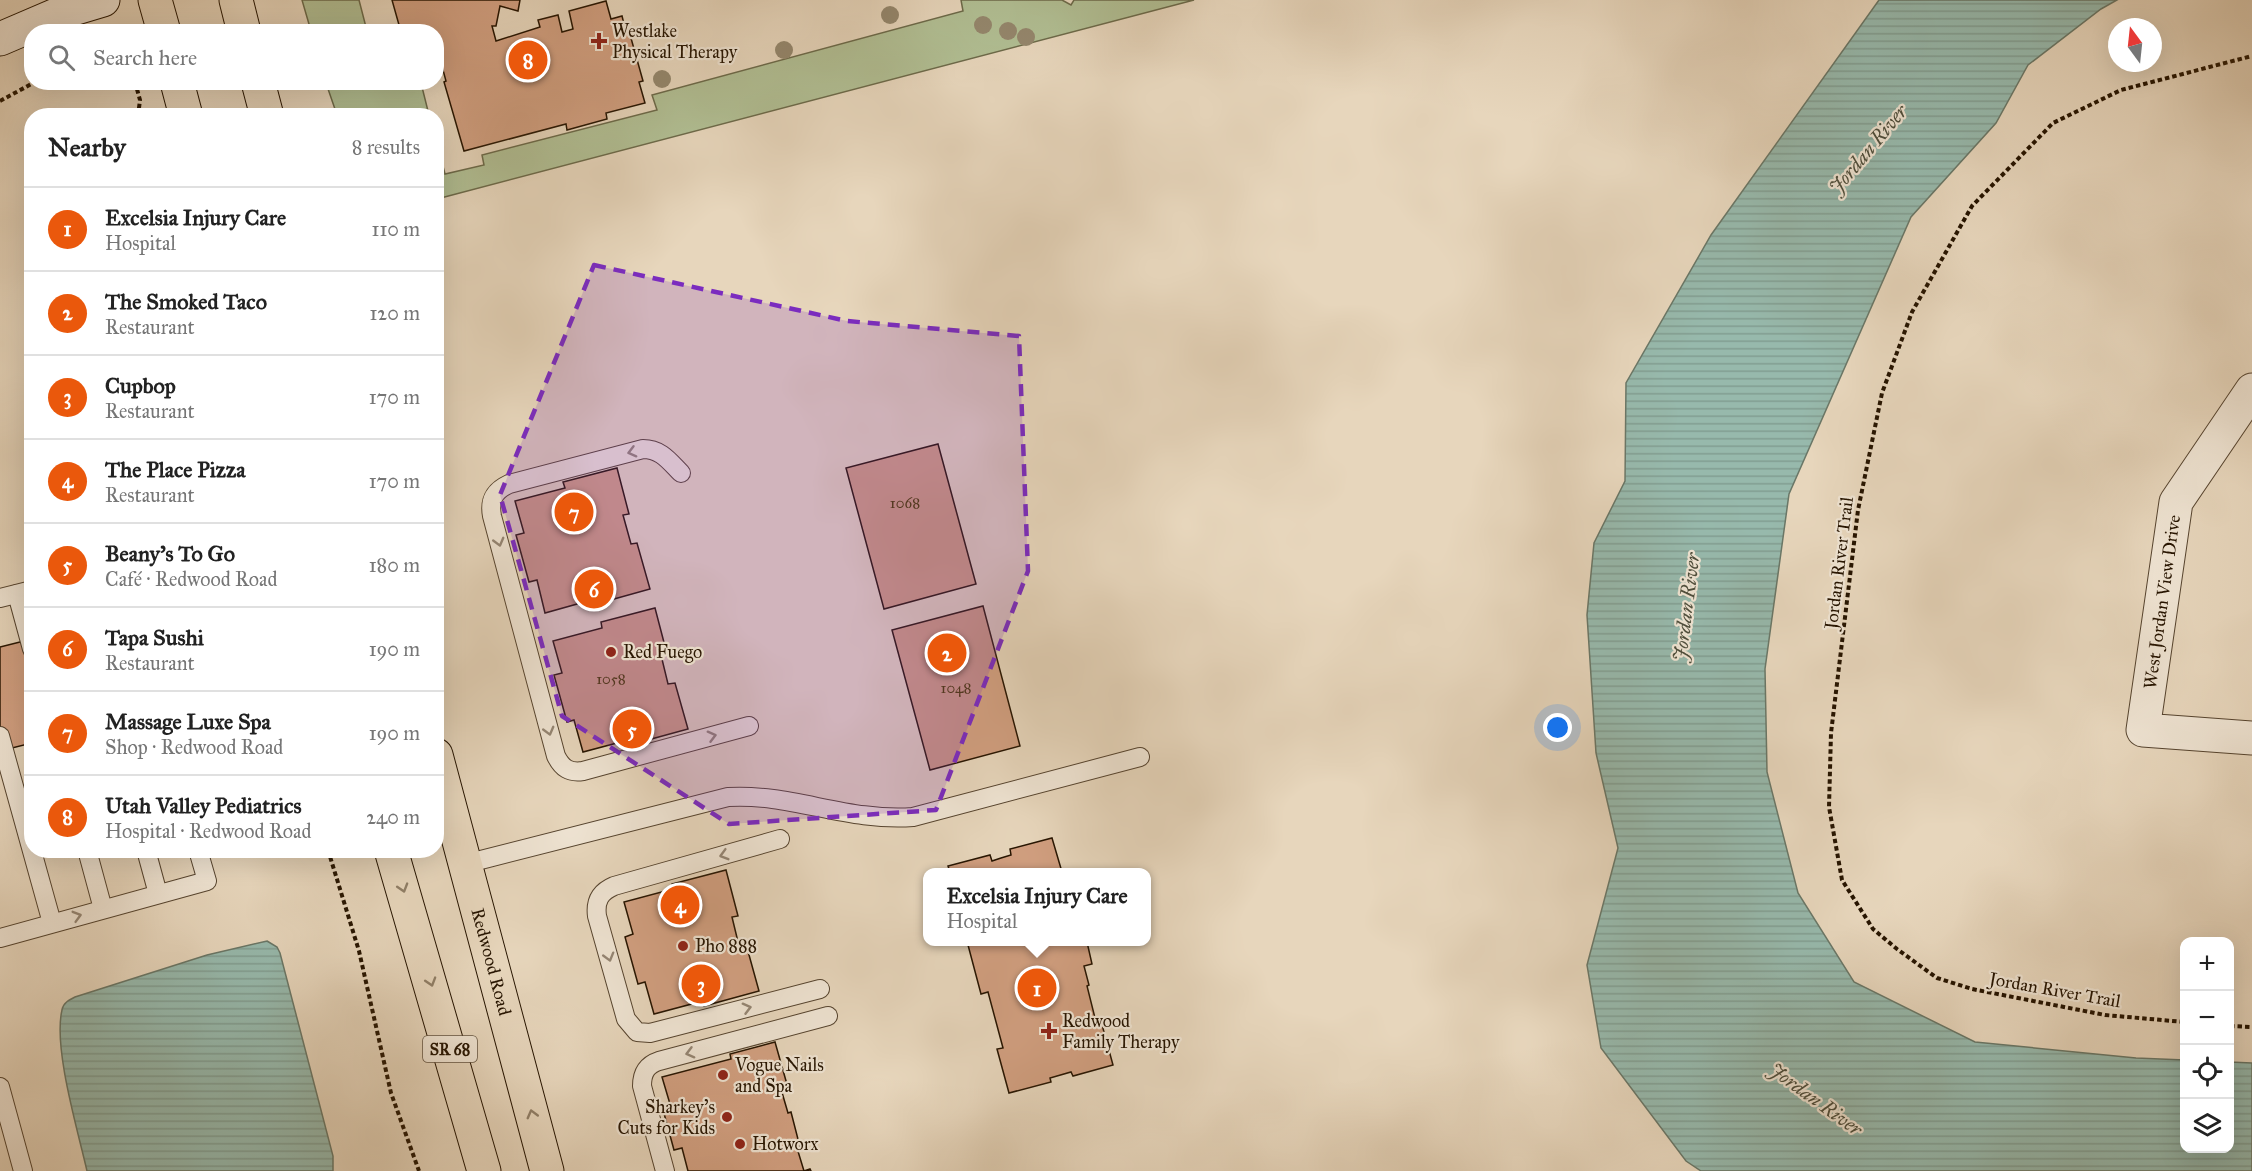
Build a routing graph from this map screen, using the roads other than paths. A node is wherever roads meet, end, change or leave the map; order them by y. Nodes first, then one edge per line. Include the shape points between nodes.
1 (103, 0) edge
2 (155, 0) edge
3 (236, 0) edge
4 (35, 24) edge
5 (162, 24) edge
6 (242, 24) edge
7 (24, 29) edge
8 (0, 39) edge
9 (179, 90) edge
10 (260, 90) edge
11 (184, 108) edge
12 (265, 108) edge
13 (2252, 390) edge
14 (681, 473) dead end
15 (16, 594) edge
16 (24, 622) edge
17 (749, 726) dead end
18 (0, 736) edge
19 (2252, 738) edge
20 (1140, 757) dead end
21 (444, 785) edge
22 (24, 822) edge
23 (780, 839) dead end
24 (34, 858) edge
25 (89, 858) edge
26 (148, 858) edge
27 (200, 858) edge
28 (393, 858) edge
29 (465, 864) junction
30 (158, 894) junction
31 (103, 909) junction
32 (52, 923) junction
33 (0, 938) edge
34 (820, 989) dead end
35 (828, 1016) dead end
36 (0, 1087) edge
37 (23, 1171) edge
38 (484, 1171) edge
39 (548, 1171) edge
40 (665, 1171) edge

1 - 4 street
2 - 5 main road
3 - 6 main road
7 - 8 street
9 - 11 main road
10 - 12 main road
13 - 19 street, West Jordan View Drive via 2176,502 2143,730
14 -> 17 lane via 663,455 643,449 509,484 493,496 492,516 555,756 567,770 583,771
15 - 16 lane
18 - 22 lane
20 - 29 lane via 913,817 877,818 748,796 728,797
21 - 29 main road, Redwood Road
23 -> 34 lane via 614,886 598,899 597,916 626,1019 637,1032 650,1033
24 - 32 lane
25 - 31 lane
26 - 30 lane
27 - 30 lane via 207,881
28 -> 38 main road, SR 68
39 -> 29 main road, Redwood Road
30 - 31 lane
32 -> 31 lane
32 - 33 lane
35 -> 40 lane via 659,1061 646,1068 642,1086
36 - 37 lane

